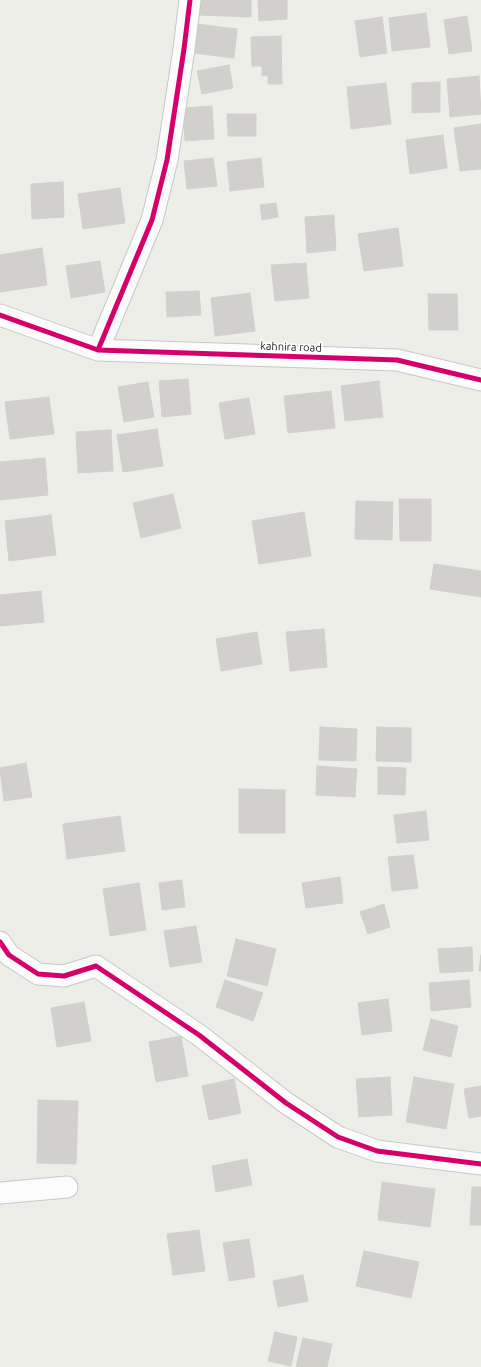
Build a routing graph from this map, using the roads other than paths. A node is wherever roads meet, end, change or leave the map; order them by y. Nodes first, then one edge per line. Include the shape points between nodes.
1 (190, 0) edge
2 (0, 315) edge
3 (98, 350) junction
4 (481, 380) edge
5 (0, 942) edge
6 (481, 1164) edge
7 (67, 1187) dead end
8 (0, 1193) edge

1 - 3 street via 167,160 152,220
2 - 3 street, kahnira road
3 - 4 street, kahnira road via 397,360
5 - 6 street via 9,955 38,974 64,976 96,966 199,1035 286,1103 338,1137 377,1151
7 - 8 street

